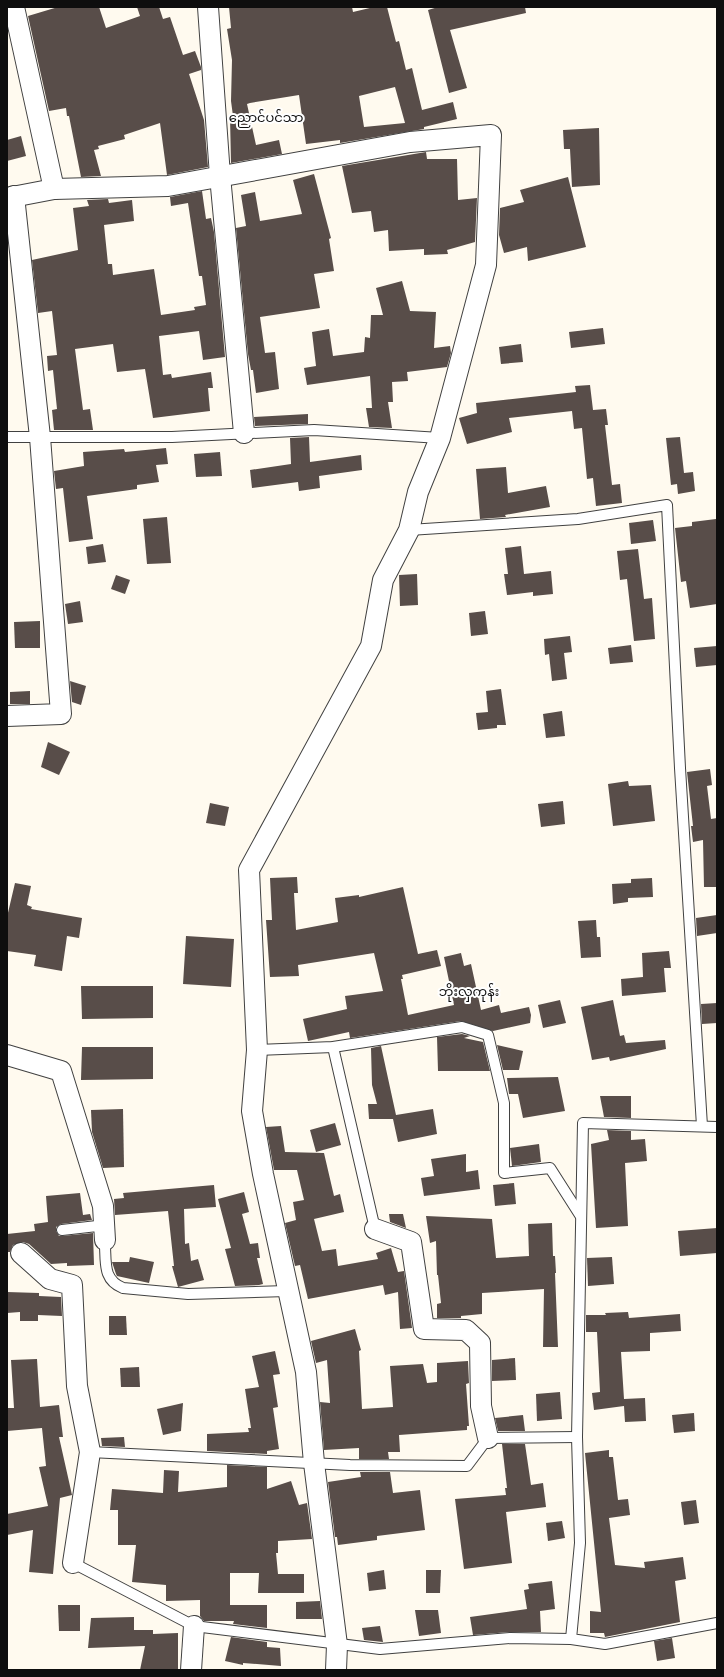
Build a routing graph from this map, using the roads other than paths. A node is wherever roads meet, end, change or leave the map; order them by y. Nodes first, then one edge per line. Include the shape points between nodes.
1 (14, 7) edge
2 (208, 7) edge
3 (220, 176) junction
4 (54, 189) junction
5 (10, 197) edge
6 (244, 434) junction
7 (7, 437) edge
8 (40, 437) junction
9 (440, 438) junction
10 (409, 530) junction
11 (7, 716) edge
12 (333, 1047) junction
13 (257, 1050) junction
14 (7, 1055) edge
15 (702, 1126) junction
16 (717, 1126) edge
17 (580, 1215) junction
18 (375, 1229) joint
19 (62, 1230) dead end
20 (105, 1240) junction
21 (21, 1253) dead end
22 (287, 1291) junction
23 (577, 1437) junction
24 (488, 1438) junction
25 (90, 1452) junction
26 (314, 1463) junction
27 (73, 1563) joint
28 (717, 1623) edge
29 (194, 1626) junction
30 (571, 1639) junction
31 (337, 1645) junction
32 (191, 1670) edge
33 (336, 1670) edge

1 - 4 street
2 - 3 street
3 - 4 street via 168,186
3 - 6 street
3 - 9 street via 410,142 491,136 486,265
4 - 5 street
5 - 8 street
6 - 8 lane
6 - 9 lane via 314,430
7 - 8 lane
8 - 11 street via 61,714
9 - 10 street via 418,492
10 - 13 street via 383,580 371,646 249,870
10 - 15 lane via 578,519 667,505
12 - 13 lane
12 - 17 lane via 462,1027 488,1034 504,1103 504,1174 550,1168
12 - 18 lane
13 - 22 street via 252,1111 262,1174
14 - 20 street via 61,1071 103,1206
15 - 16 lane
15 - 17 lane via 584,1123
17 - 23 lane
18 - 24 street via 411,1242 424,1329 466,1330 480,1343 481,1406
19 - 20 lane via 97,1226 103,1232
20 - 22 lane via 108,1279 114,1285 123,1288 188,1294
21 - 25 street via 50,1279 72,1285 77,1386
22 - 26 street via 306,1372
23 - 24 lane
23 - 30 lane via 580,1543
24 - 26 lane via 467,1466
25 - 26 lane
25 - 27 street
26 - 31 street
27 - 29 lane
28 - 30 lane via 604,1644
29 - 31 lane
29 - 32 street
30 - 31 lane via 510,1638 380,1649
31 - 33 street

